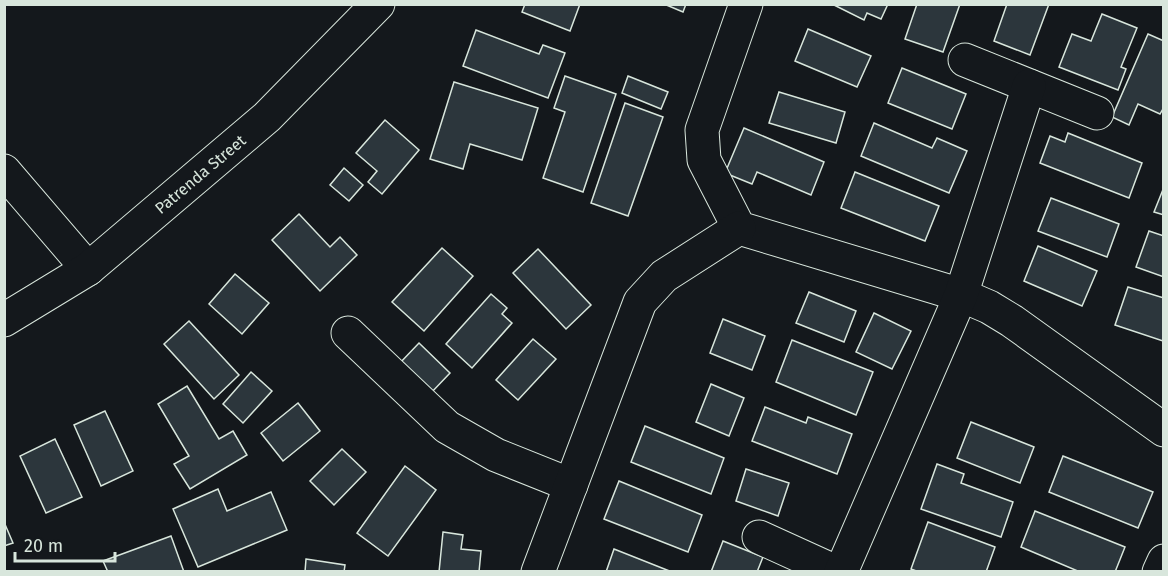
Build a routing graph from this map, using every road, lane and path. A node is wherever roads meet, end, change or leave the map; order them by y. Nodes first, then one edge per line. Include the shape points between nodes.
1 (378, 4) edge
2 (746, 4) edge
3 (965, 60) dead end
4 (1029, 86) junction
5 (1097, 113) dead end
6 (4, 171) edge
7 (739, 228) junction
8 (88, 269) junction
9 (961, 295) junction
10 (4, 320) edge
11 (348, 333) dead end
12 (1164, 430) edge
13 (571, 485) junction
14 (759, 537) dead end
15 (1164, 561) edge
16 (538, 572) edge
17 (836, 572) edge
18 (841, 572) edge
19 (1159, 572) edge

1 - 8 street, Patrenda Street via 267,117
2 - 7 street via 702,130 704,160
3 - 4 street
4 - 5 street
4 - 9 street
6 - 8 street
7 - 9 street
7 - 13 street via 664,276 640,302
8 - 10 street, Patrenda Street
9 - 12 street via 1012,321
9 - 18 street
11 - 13 street via 447,427 496,455
13 - 16 street
14 - 17 street
15 - 19 street

